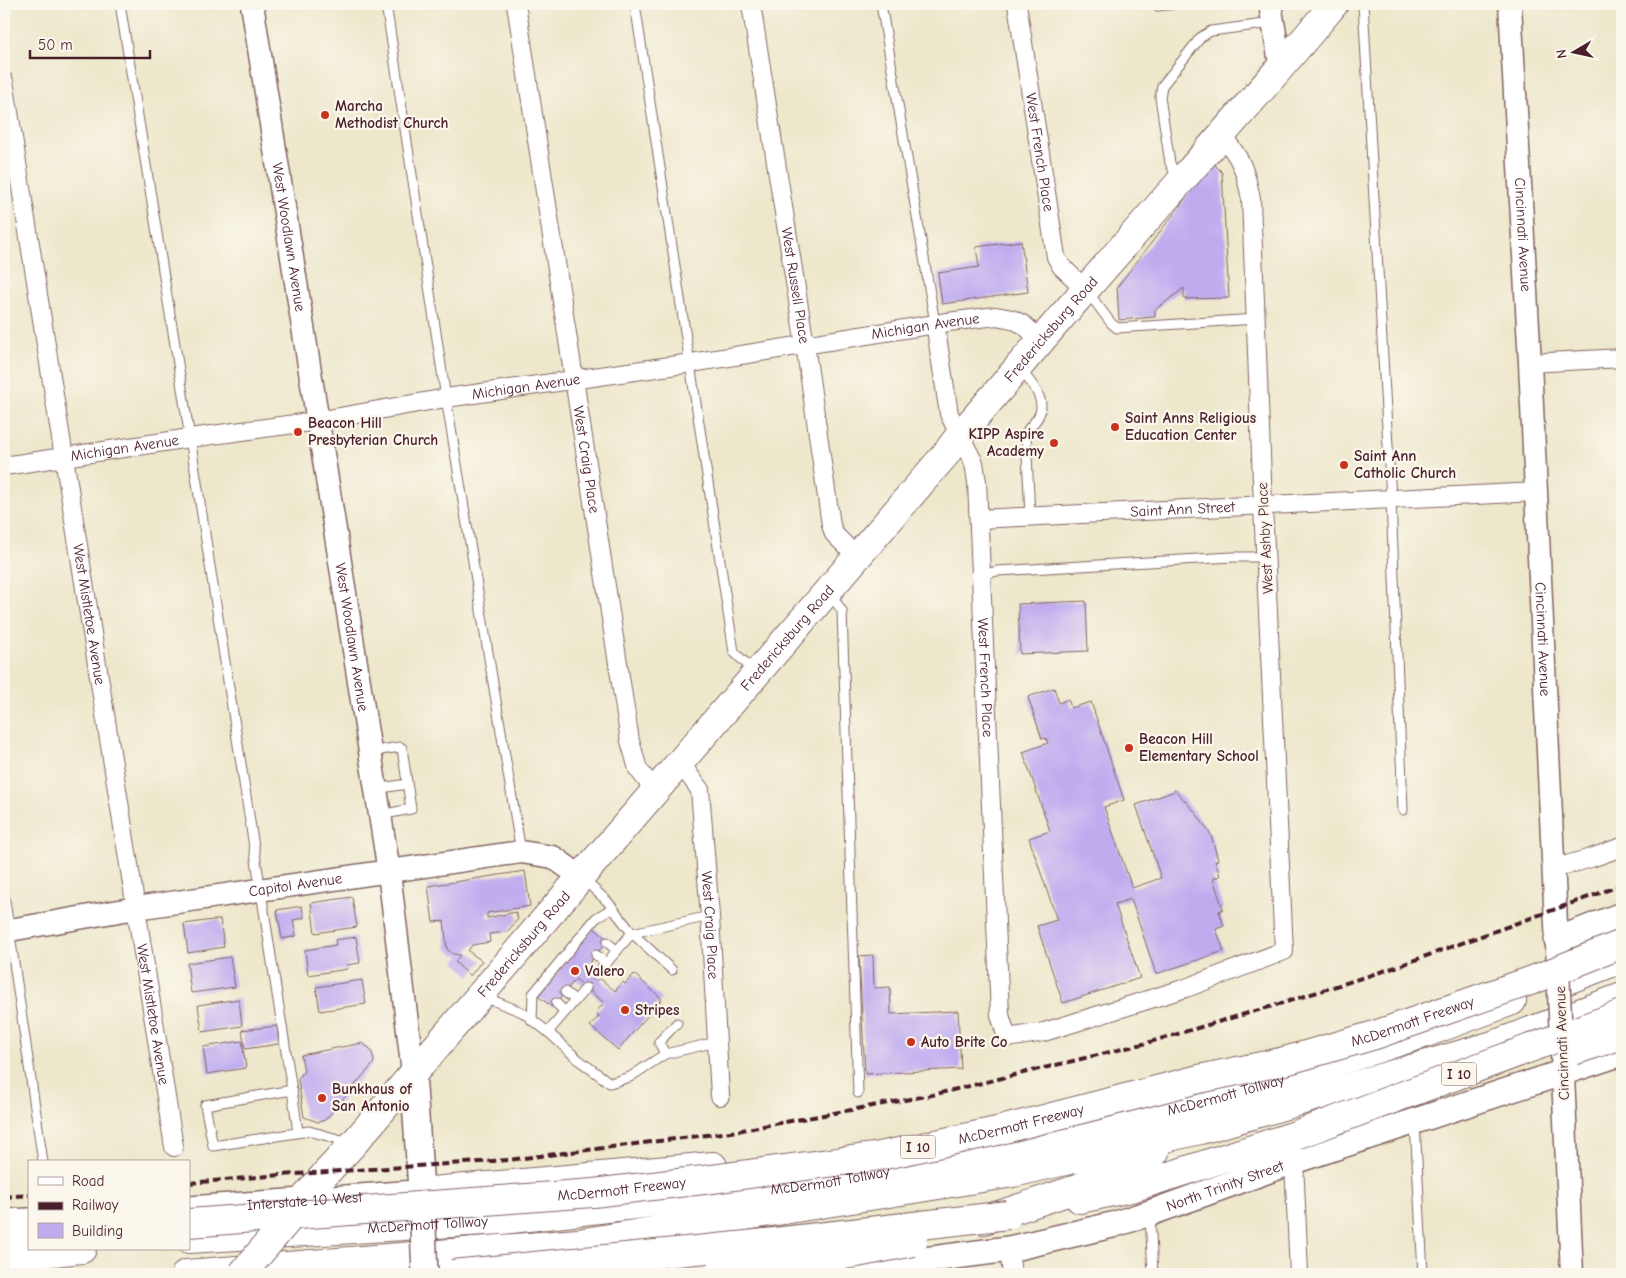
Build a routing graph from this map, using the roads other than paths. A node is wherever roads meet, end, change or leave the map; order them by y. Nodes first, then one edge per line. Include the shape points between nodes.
1 (120, 4) edge
2 (252, 4) edge
3 (386, 4) edge
4 (516, 4) edge
5 (635, 4) edge
6 (751, 4) edge
7 (882, 4) edge
8 (1017, 4) edge
9 (1156, 4) edge
10 (1175, 4) edge
11 (1334, 4) edge
12 (1363, 4) edge
13 (1510, 4) edge
14 (1271, 13) edge
15 (1281, 68) junction
16 (4, 81) edge
17 (1221, 134) junction
18 (1179, 183) junction
19 (1085, 289) junction
20 (1256, 319) junction
21 (935, 323) junction
22 (1041, 341) junction
23 (805, 345) junction
24 (1622, 358) edge
25 (1530, 362) junction
26 (690, 363) junction
27 (1019, 368) junction
28 (573, 380) junction
29 (446, 398) junction
30 (318, 421) junction
31 (960, 435) junction
32 (190, 438) junction
33 (64, 456) junction
34 (4, 466) edge
35 (1536, 492) junction
36 (1391, 499) junction
37 (1263, 506) junction
38 (1030, 516) junction
39 (979, 518) junction
40 (857, 557) junction
41 (1266, 557) junction
42 (982, 575) junction
43 (829, 590) junction
44 (757, 673) junction
45 (369, 752) junction
46 (680, 762) junction
47 (407, 784) junction
48 (375, 789) junction
49 (655, 791) junction
50 (1403, 810) dead end
51 (379, 816) junction
52 (1622, 847) edge
53 (520, 852) junction
54 (1553, 869) junction
55 (389, 872) junction
56 (581, 877) junction
57 (260, 890) junction
58 (4, 894) edge
59 (136, 908) junction
60 (613, 908) junction
61 (1622, 915) edge
62 (710, 916) junction
63 (7, 930) edge
64 (632, 933) junction
65 (1557, 940) junction
66 (607, 942) dead end
67 (1622, 944) edge
68 (617, 951) junction
69 (596, 955) dead end
70 (1622, 959) edge
71 (606, 964) junction
72 (672, 970) dead end
73 (596, 975) dead end
74 (586, 988) dead end
75 (565, 992) dead end
76 (480, 995) junction
77 (1622, 997) edge
78 (575, 1000) junction
79 (556, 1003) dead end
80 (564, 1012) junction
81 (1622, 1014) edge
82 (532, 1021) junction
83 (677, 1023) dead end
84 (548, 1032) junction
85 (1622, 1036) edge
86 (1006, 1038) joint
87 (717, 1042) junction
88 (1622, 1053) edge
89 (665, 1054) junction
90 (1563, 1072) junction
91 (413, 1074) junction
92 (292, 1090) junction
93 (858, 1093) dead end
94 (720, 1096) dead end
95 (1415, 1121) junction
96 (1122, 1122) junction
97 (1200, 1130) junction
98 (298, 1132) junction
99 (354, 1143) junction
100 (174, 1147) dead end
101 (1295, 1148) junction
102 (43, 1160) edge
103 (421, 1198) junction
104 (298, 1207) junction
105 (190, 1209) edge
106 (1150, 1213) junction
107 (1008, 1215) junction
108 (28, 1221) edge
109 (4, 1222) edge
110 (190, 1222) edge
111 (28, 1235) edge
112 (4, 1237) edge
113 (190, 1239) edge
114 (1009, 1249) junction
115 (72, 1250) edge
116 (4, 1257) edge
117 (866, 1271) edge
118 (186, 1274) edge
119 (242, 1274) edge
120 (425, 1274) edge
121 (452, 1274) edge
122 (717, 1274) edge
123 (798, 1274) edge
124 (816, 1274) edge
125 (1012, 1274) edge
126 (1153, 1274) edge
127 (1299, 1274) edge
128 (1423, 1274) edge
129 (1572, 1274) edge

1 - 32 lane
2 - 30 street, West Woodlawn Avenue
3 - 29 lane
4 - 28 street, West Craig Place
5 - 26 lane
6 - 23 street, West Russell Place
7 - 21 lane
8 - 19 street, West French Place via 1056,257
9 - 10 lane
11 - 15 main road, Fredericksburg Road
12 - 36 lane
13 - 25 street, Cincinnati Avenue
14 - 15 street
14 - 18 lane via 1211,31 1202,37 1162,86 1160,97 1170,163
15 - 17 main road, Fredericksburg Road
16 - 33 street, West Mistletoe Avenue
17 - 18 main road, Fredericksburg Road
17 - 20 street, West Ashby Place via 1245,170 1251,199
18 - 19 main road, Fredericksburg Road
19 - 20 lane via 1117,328
19 - 22 main road, Fredericksburg Road
20 - 37 street, West Ashby Place
21 - 22 street, Michigan Avenue via 996,316 1012,318
21 - 23 street, Michigan Avenue
21 - 31 street, West French Place via 949,414
22 - 27 main road, Fredericksburg Road
23 - 26 street, Michigan Avenue
23 - 40 street, West Russell Place via 831,525 834,534
24 - 25 street
25 - 35 street, Cincinnati Avenue
26 - 28 street, Michigan Avenue
26 - 44 lane via 734,652
27 - 31 main road, Fredericksburg Road
27 - 38 lane via 1040,402 1038,418 1026,434
28 - 29 street, Michigan Avenue
28 - 49 street, West Craig Place via 630,741 638,769
29 - 30 street, Michigan Avenue
29 - 53 lane
30 - 32 street, Michigan Avenue
30 - 45 street, West Woodlawn Avenue
31 - 39 street, West French Place via 974,463
31 - 40 main road, Fredericksburg Road
32 - 33 street, Michigan Avenue
32 - 57 lane
33 - 34 street, Michigan Avenue
33 - 59 street, West Mistletoe Avenue
35 - 36 street, Saint Ann Street
35 - 54 street, Cincinnati Avenue
36 - 37 street, Saint Ann Street
36 - 50 lane
37 - 38 street, Saint Ann Street
37 - 41 street, West Ashby Place
38 - 39 street, Saint Ann Street
39 - 42 street, West French Place
40 - 43 main road, Fredericksburg Road
41 - 42 lane
41 - 86 street, West Ashby Place via 1284,951 1167,994 1044,1032
42 - 86 street, West French Place via 1000,1015
43 - 44 main road, Fredericksburg Road
43 - 93 lane via 842,611
44 - 46 main road, Fredericksburg Road
45 - 47 lane via 401,748
45 - 48 street, West Woodlawn Avenue
46 - 49 main road, Fredericksburg Road
46 - 62 street, West Craig Place via 700,790
47 - 48 lane
47 - 51 lane via 411,809
48 - 51 street, West Woodlawn Avenue
49 - 56 main road, Fredericksburg Road
51 - 55 street, West Woodlawn Avenue
52 - 54 street
53 - 55 street, Capitol Avenue
53 - 56 street, Capitol Avenue via 553,857
54 - 65 street, Cincinnati Avenue
55 - 57 street, Capitol Avenue
55 - 91 street, West Woodlawn Avenue
56 - 60 lane
56 - 76 main road, Fredericksburg Road
57 - 59 street, Capitol Avenue
57 - 92 lane
58 - 63 lane
59 - 63 street, Capitol Avenue
59 - 100 street, West Mistletoe Avenue
60 - 64 lane
60 - 82 lane via 596,918 540,990 532,994
61 - 65 main road
62 - 64 lane
62 - 87 street, West Craig Place
63 - 102 lane
64 - 68 lane
64 - 72 lane
65 - 90 street, Cincinnati Avenue, bridge
66 - 68 lane
67 - 110 main road, McDermott Freeway / I 10, bridge via 1533,980 1285,1061 880,1156 594,1193
68 - 71 lane
69 - 71 lane
70 - 96 main road, McDermott Tollway via 1414,1037 1210,1100
71 - 73 lane
74 - 78 lane
75 - 78 lane
76 - 82 lane via 522,1012
76 - 91 main road, Fredericksburg Road
77 - 97 main road, McDermott Tollway via 1490,1046
78 - 80 lane
79 - 80 lane
80 - 84 lane
81 - 101 main road, I 10, bridge
82 - 84 lane
83 - 89 lane via 659,1042
84 - 89 lane via 610,1083 630,1077
85 - 101 main road, bridge
87 - 89 lane
87 - 94 street, West Craig Place
88 - 90 main road, North Trinity Street
90 - 95 main road, North Trinity Street
90 - 129 street, Cincinnati Avenue
91 - 99 main road, Fredericksburg Road
91 - 103 main road, West Woodlawn Avenue
92 - 98 lane
92 - 98 lane via 205,1105 213,1146
95 - 101 main road, North Trinity Street
95 - 128 lane
96 - 103 main road via 875,1154 644,1172
96 - 113 main road, McDermott Tollway via 949,1160 809,1185 502,1220
97 - 118 main road, McDermott Tollway via 1013,1173 578,1243
97 - 123 main road via 1076,1189 935,1236
98 - 99 lane via 309,1131
99 - 104 main road, Fredericksburg Road
101 - 106 main road, North Trinity Street
101 - 107 main road, I 10
101 - 127 street
103 - 104 main road, Interstate 10 West
103 - 120 main road, West Woodlawn Avenue, bridge
104 - 105 main road, Interstate 10 West
104 - 119 main road, Fredericksburg Road, bridge
106 - 114 main road, North Trinity Street
106 - 126 lane
107 - 121 main road, I 10, bridge
107 - 122 main road, bridge via 932,1239
108 - 109 main road
111 - 112 main road
114 - 117 main road, North Trinity Street
114 - 125 street
115 - 116 main road
117 - 124 main road, North Trinity Street

